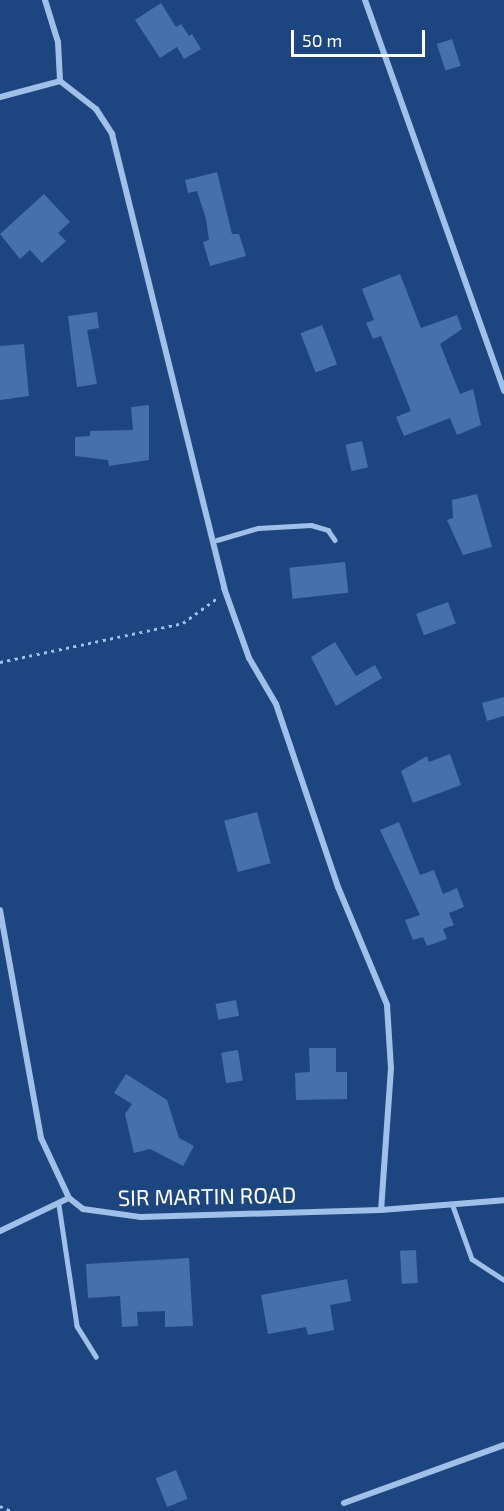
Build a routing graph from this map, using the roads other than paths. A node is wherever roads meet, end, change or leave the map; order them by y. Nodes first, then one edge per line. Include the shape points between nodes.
1 (45, 0) edge
2 (365, 0) edge
3 (60, 81) junction
4 (0, 97) edge
5 (504, 391) edge
6 (216, 540) junction
7 (335, 540) dead end
8 (0, 910) edge
9 (69, 1198) junction
10 (504, 1200) edge
11 (59, 1205) junction
12 (453, 1206) junction
13 (381, 1210) junction
14 (0, 1231) edge
15 (504, 1280) edge
16 (96, 1356) dead end
17 (504, 1445) edge
18 (344, 1503) dead end

1 - 3 street via 58,42
2 - 5 street
3 - 4 street
3 - 6 street via 96,110 112,134
6 - 7 lane via 258,528 311,525 328,530
6 - 13 street via 224,588 249,658 276,704 338,887 387,1005 391,1068
8 - 9 street via 35,1113 48,1158
9 - 11 street
9 - 13 street, SIR MARTIN ROAD via 83,1209 114,1217
10 - 12 street, SIR MARTIN ROAD
11 - 14 street
11 - 16 lane via 77,1326
12 - 13 street, SIR MARTIN ROAD
12 - 15 lane via 472,1259
17 - 18 street

